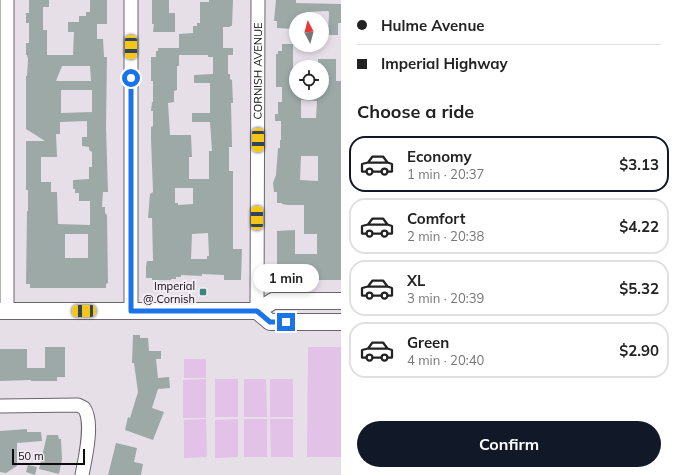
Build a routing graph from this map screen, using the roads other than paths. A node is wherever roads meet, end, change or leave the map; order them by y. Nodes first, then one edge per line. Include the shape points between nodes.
1 (6, 0) edge
2 (131, 0) edge
3 (258, 0) edge
4 (341, 301) edge
5 (4, 311) edge
6 (131, 311) junction
7 (257, 311) junction
8 (341, 322) edge
9 (0, 406) edge
10 (82, 475) edge

1 - 5 street
2 - 6 street
3 - 7 street, CORNISH AVENUE
4 - 7 main road via 273,301
5 - 6 main road
6 - 7 main road
7 - 8 main road via 270,322
9 - 10 street via 78,405 84,408 88,416 88,426

